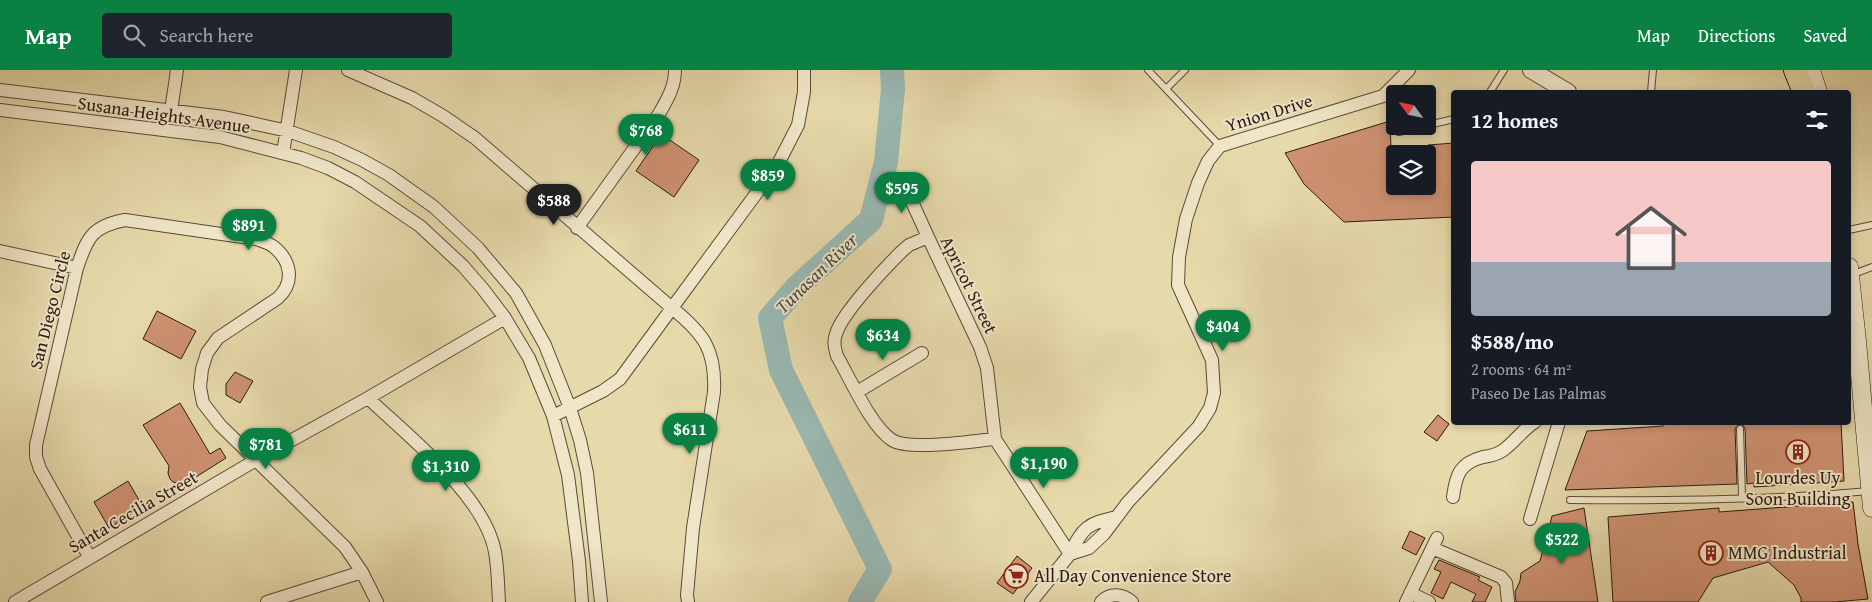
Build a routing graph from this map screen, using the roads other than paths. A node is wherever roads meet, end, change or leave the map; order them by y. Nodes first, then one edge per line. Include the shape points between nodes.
1 (177, 70) edge
2 (296, 70) edge
3 (348, 70) edge
4 (675, 70) edge
5 (804, 70) edge
6 (1148, 70) edge
7 (1185, 70) edge
8 (1408, 70) edge
9 (1504, 70) edge
10 (1531, 70) edge
11 (1653, 70) edge
12 (1794, 70) edge
13 (1810, 70) edge
14 (1166, 89) junction
15 (0, 90) edge
16 (1491, 90) edge
17 (1565, 90) edge
18 (1651, 90) edge
19 (1803, 90) edge
20 (1817, 90) edge
21 (0, 110) edge
22 (171, 111) junction
23 (1451, 121) edge
24 (1436, 123) edge
25 (288, 131) junction
26 (1220, 146) junction
27 (283, 153) junction
28 (902, 180) dead end
29 (1872, 225) edge
30 (577, 228) junction
31 (1851, 230) edge
32 (928, 237) junction
33 (0, 252) edge
34 (1872, 267) edge
35 (77, 268) junction
36 (1851, 271) edge
37 (1851, 287) edge
38 (672, 308) junction
39 (505, 318) junction
40 (922, 353) dead end
41 (858, 392) junction
42 (368, 398) junction
43 (570, 408) junction
44 (553, 416) junction
45 (1531, 425) edge
46 (1557, 425) edge
47 (1740, 429) dead end
48 (995, 439) junction
49 (256, 460) junction
50 (1452, 497) dead end
51 (1742, 498) junction
52 (1871, 499) edge
53 (1570, 500) dead end
54 (1116, 517) junction
55 (1530, 519) dead end
56 (1070, 554) junction
57 (90, 558) junction
58 (362, 572) junction
59 (1408, 598) edge
60 (1132, 601) edge
61 (15, 602) edge
62 (267, 602) edge
63 (377, 602) edge
64 (499, 602) edge
65 (582, 602) edge
66 (601, 602) edge
67 (688, 602) edge
68 (1031, 602) edge
69 (1101, 602) edge
70 (1429, 602) edge
71 (1508, 602) edge

1 - 22 street
2 - 25 street
3 - 30 street via 412,98 475,138
4 - 30 street via 670,94 658,114
5 - 38 street via 798,125 778,164
6 - 14 lane
7 - 14 lane
8 - 26 street, Ynion Drive via 1383,96
9 - 16 lane
10 - 17 street
11 - 18 lane
12 - 19 highway
13 - 20 main road
14 - 26 lane
15 - 22 street, Susana Heights Avenue
21 - 27 street, Susana Heights Avenue via 220,138
22 - 25 street, Susana Heights Avenue via 224,117
23 - 24 lane
25 - 27 street
25 - 43 street, Susana Heights Avenue via 334,148 389,175 456,226 516,293 545,345
26 - 54 street, Ynion Drive via 1208,161 1186,219 1179,257 1178,286 1212,360 1214,393 1210,408 1199,426
27 - 39 street, Susana Heights Avenue via 328,168 355,182 420,226 463,266
28 - 32 street
29 - 31 lane
30 - 38 street
32 - 41 street, Apricot Street via 901,252 849,310 835,334 837,356
32 - 48 street, Apricot Street via 980,346 987,368
33 - 35 street
34 - 36 lane
35 - 49 street, San Diego Circle via 84,245 95,231 109,223 125,220 256,238 273,246 284,258 290,272 285,291 218,338 207,353 200,387 203,403 220,425
35 - 57 street, San Diego Circle via 36,445 36,457
37 - 52 main road
38 - 43 street via 620,379
38 - 67 street via 692,325 703,340 715,371 693,528
39 - 42 street, Santa Cecilia Street
39 - 44 street, Susana Heights Avenue via 529,358
40 - 41 street
41 - 48 street, Apricot Street via 883,433 901,444 912,446
42 - 49 street, Santa Cecilia Street
42 - 64 street via 457,483 474,506 495,551
43 - 44 street
43 - 66 street, Susana Heights Avenue via 587,473
44 - 65 street, Susana Heights Avenue via 568,475
45 - 50 street via 1503,451 1463,465 1454,483
46 - 55 street
47 - 51 lane
48 - 56 street, Apricot Street
49 - 57 street, Santa Cecilia Street
49 - 58 street, San Diego Circle via 345,547
51 - 52 lane via 1827,495
51 - 53 lane
54 - 56 street, Ynion Drive via 1089,548
54 - 56 street via 1094,522 1079,536
56 - 68 street
57 - 61 street, Santa Cecilia Street
58 - 62 street
58 - 63 street, San Diego Circle
59 - 70 street
59 - 71 street via 1434,543 1501,577 1506,583
60 - 69 street via 1120,595

